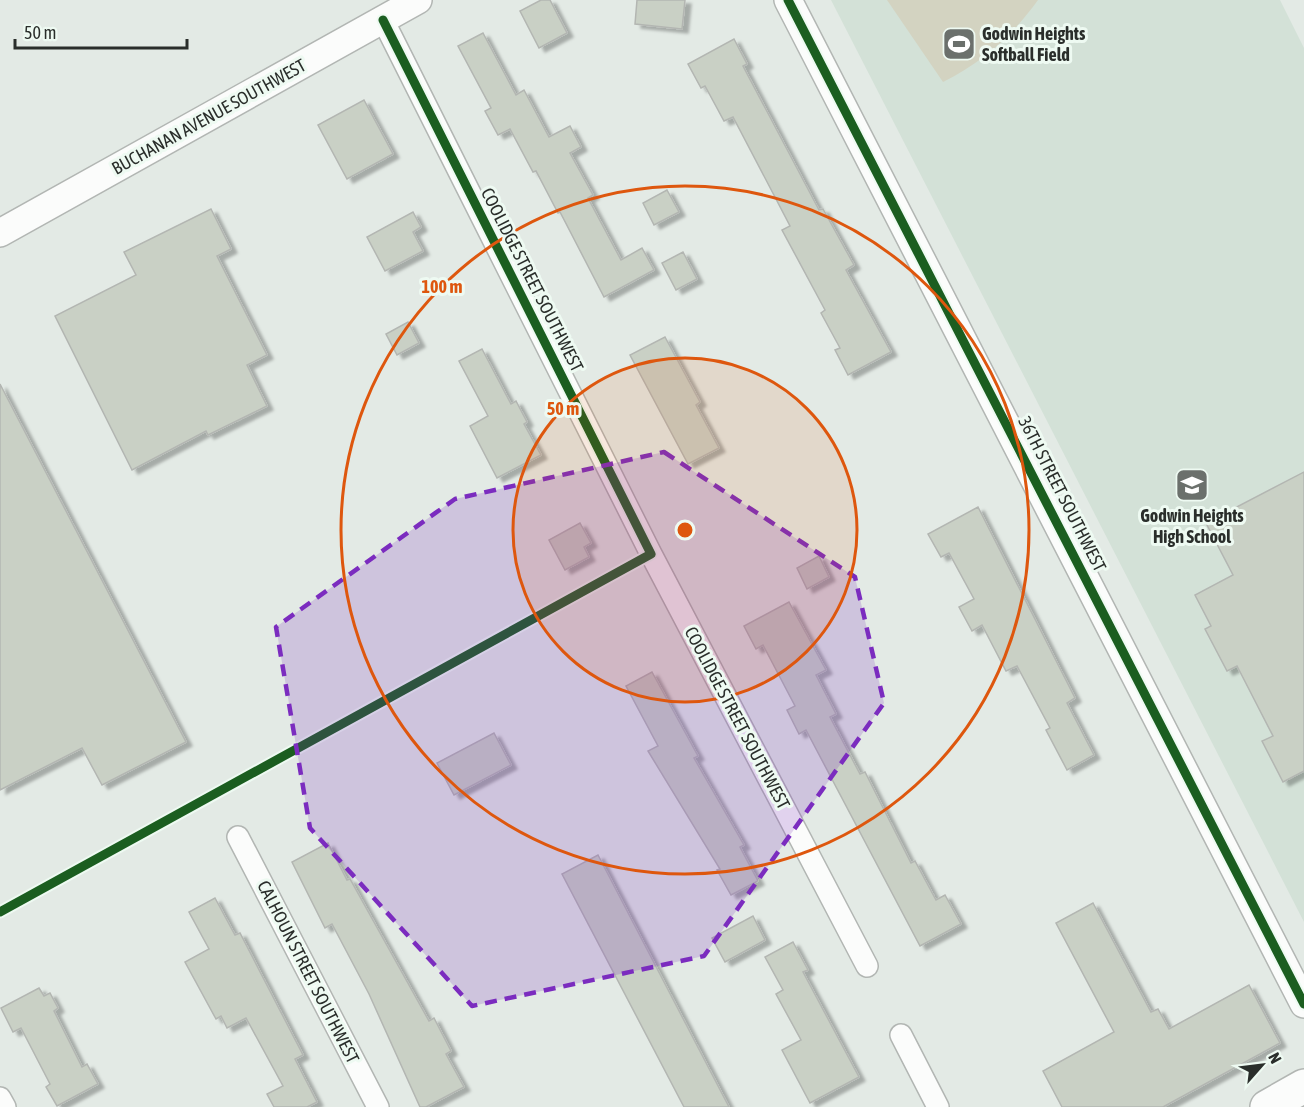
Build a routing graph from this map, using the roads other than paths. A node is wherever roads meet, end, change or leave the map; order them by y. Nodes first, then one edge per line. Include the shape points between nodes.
1 (418, 0) edge
2 (788, 0) edge
3 (383, 20) junction
4 (0, 233) edge
5 (238, 837) dead end
6 (867, 966) dead end
7 (1304, 1004) edge
8 (901, 1035) dead end
9 (1304, 1086) edge
10 (0, 1098) edge
11 (5, 1107) edge
12 (378, 1107) edge
13 (938, 1107) edge
14 (1267, 1107) edge

1 - 3 street, BUCHANAN AVENUE SOUTHWEST
2 - 7 street, 36TH STREET SOUTHWEST
3 - 4 street, BUCHANAN AVENUE SOUTHWEST
3 - 6 street, COOLIDGE STREET SOUTHWEST via 651,554
5 - 12 street, CALHOUN STREET SOUTHWEST
8 - 13 street
9 - 14 main road
10 - 11 street

